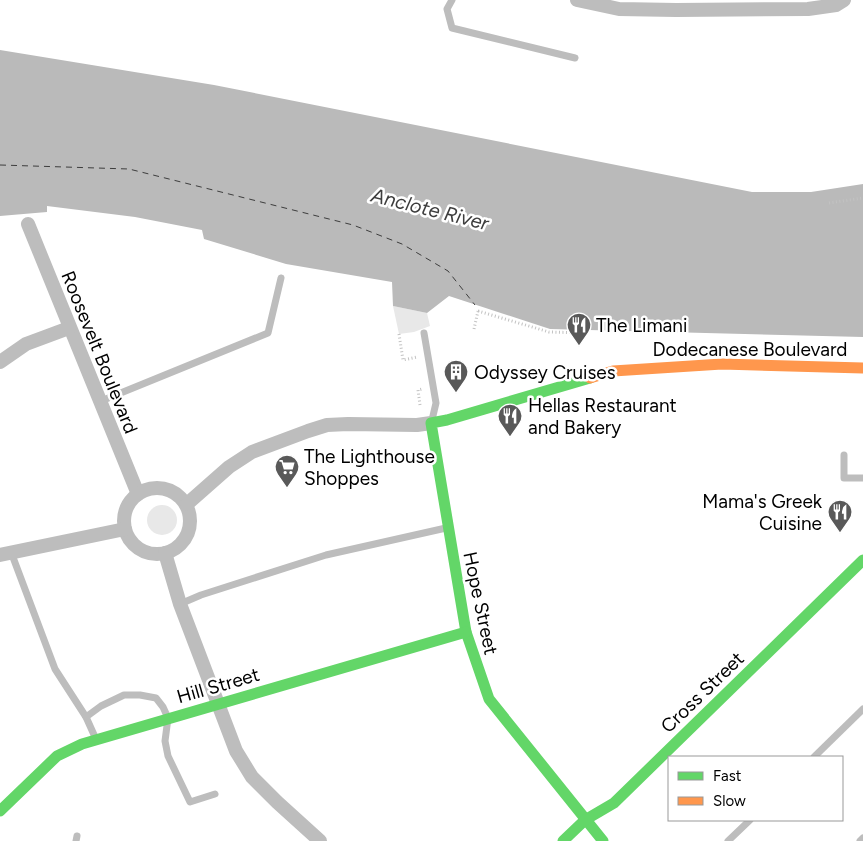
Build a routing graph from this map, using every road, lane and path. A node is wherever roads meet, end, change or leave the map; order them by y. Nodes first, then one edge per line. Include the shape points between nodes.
1 (452, 0) edge
2 (577, 0) edge
3 (844, 0) edge
4 (575, 58) dead end
5 (863, 198) edge
6 (829, 203) dead end
7 (28, 224) dead end
8 (280, 278) dead end
9 (69, 328) junction
10 (474, 329) dead end
11 (424, 333) dead end
12 (587, 333) dead end
13 (398, 334) dead end
14 (0, 362) edge
15 (420, 365) dead end
16 (863, 368) edge
17 (423, 381) dead end
18 (101, 401) junction
19 (420, 406) dead end
20 (431, 423) junction
21 (844, 455) dead end
22 (863, 478) edge
23 (138, 494) junction
24 (187, 504) junction
25 (449, 527) junction
26 (125, 529) junction
27 (6, 553) edge
28 (164, 553) junction
29 (862, 564) edge
30 (180, 604) junction
31 (466, 632) junction
32 (218, 703) junction
33 (863, 709) edge
34 (86, 717) junction
35 (168, 718) junction
36 (96, 740) junction
37 (815, 756) edge
38 (215, 794) dead end
39 (0, 811) edge
40 (585, 820) junction
41 (749, 821) edge
42 (863, 838) edge
43 (320, 841) edge
44 (563, 841) edge
45 (602, 841) edge
46 (728, 841) edge
47 (860, 841) edge

1 - 4 lane via 447,9 452,28
2 - 3 street via 619,9 756,10 808,9 836,5
5 - 6 path
7 - 9 street, Roosevelt Boulevard
8 - 18 lane via 268,334
9 - 14 street via 26,344
9 - 18 street, Roosevelt Boulevard
10 - 12 path via 477,311 549,332
11 - 20 lane, Hope Street via 436,403
13 - 15 path via 403,360 418,357
16 - 20 street, Dodecanese Boulevard via 722,364 613,372
17 - 19 path via 424,389 418,390
18 - 23 street, Roosevelt Boulevard
20 - 24 street, Dodecanese Boulevard via 348,424 308,430 252,452 229,467
20 - 25 street, Hope Street
21 - 22 lane via 844,478
23 - 24 street via 148,488 170,489
23 - 26 street via 126,510
24 - 28 street via 191,524 188,534 174,550
25 - 30 lane via 326,555
25 - 31 street, Hope Street
26 - 27 street
26 - 28 street via 129,539 144,551
27 - 34 lane via 55,669
28 - 30 street
29 - 40 street, Cross Street via 614,803
30 - 32 street
31 - 32 street, Hill Street
31 - 40 street, Hope Street via 489,699
32 - 35 street, Hill Street
32 - 43 street via 236,751 252,777
33 - 37 lane
34 - 35 lane via 124,695 140,695 156,698
34 - 36 lane
35 - 36 street, Hill Street
35 - 38 lane via 165,741 168,756 190,802
36 - 39 street, Hill Street via 57,756
40 - 44 street, Cross Street
40 - 45 street, Hope Street
41 - 46 lane
42 - 47 lane

